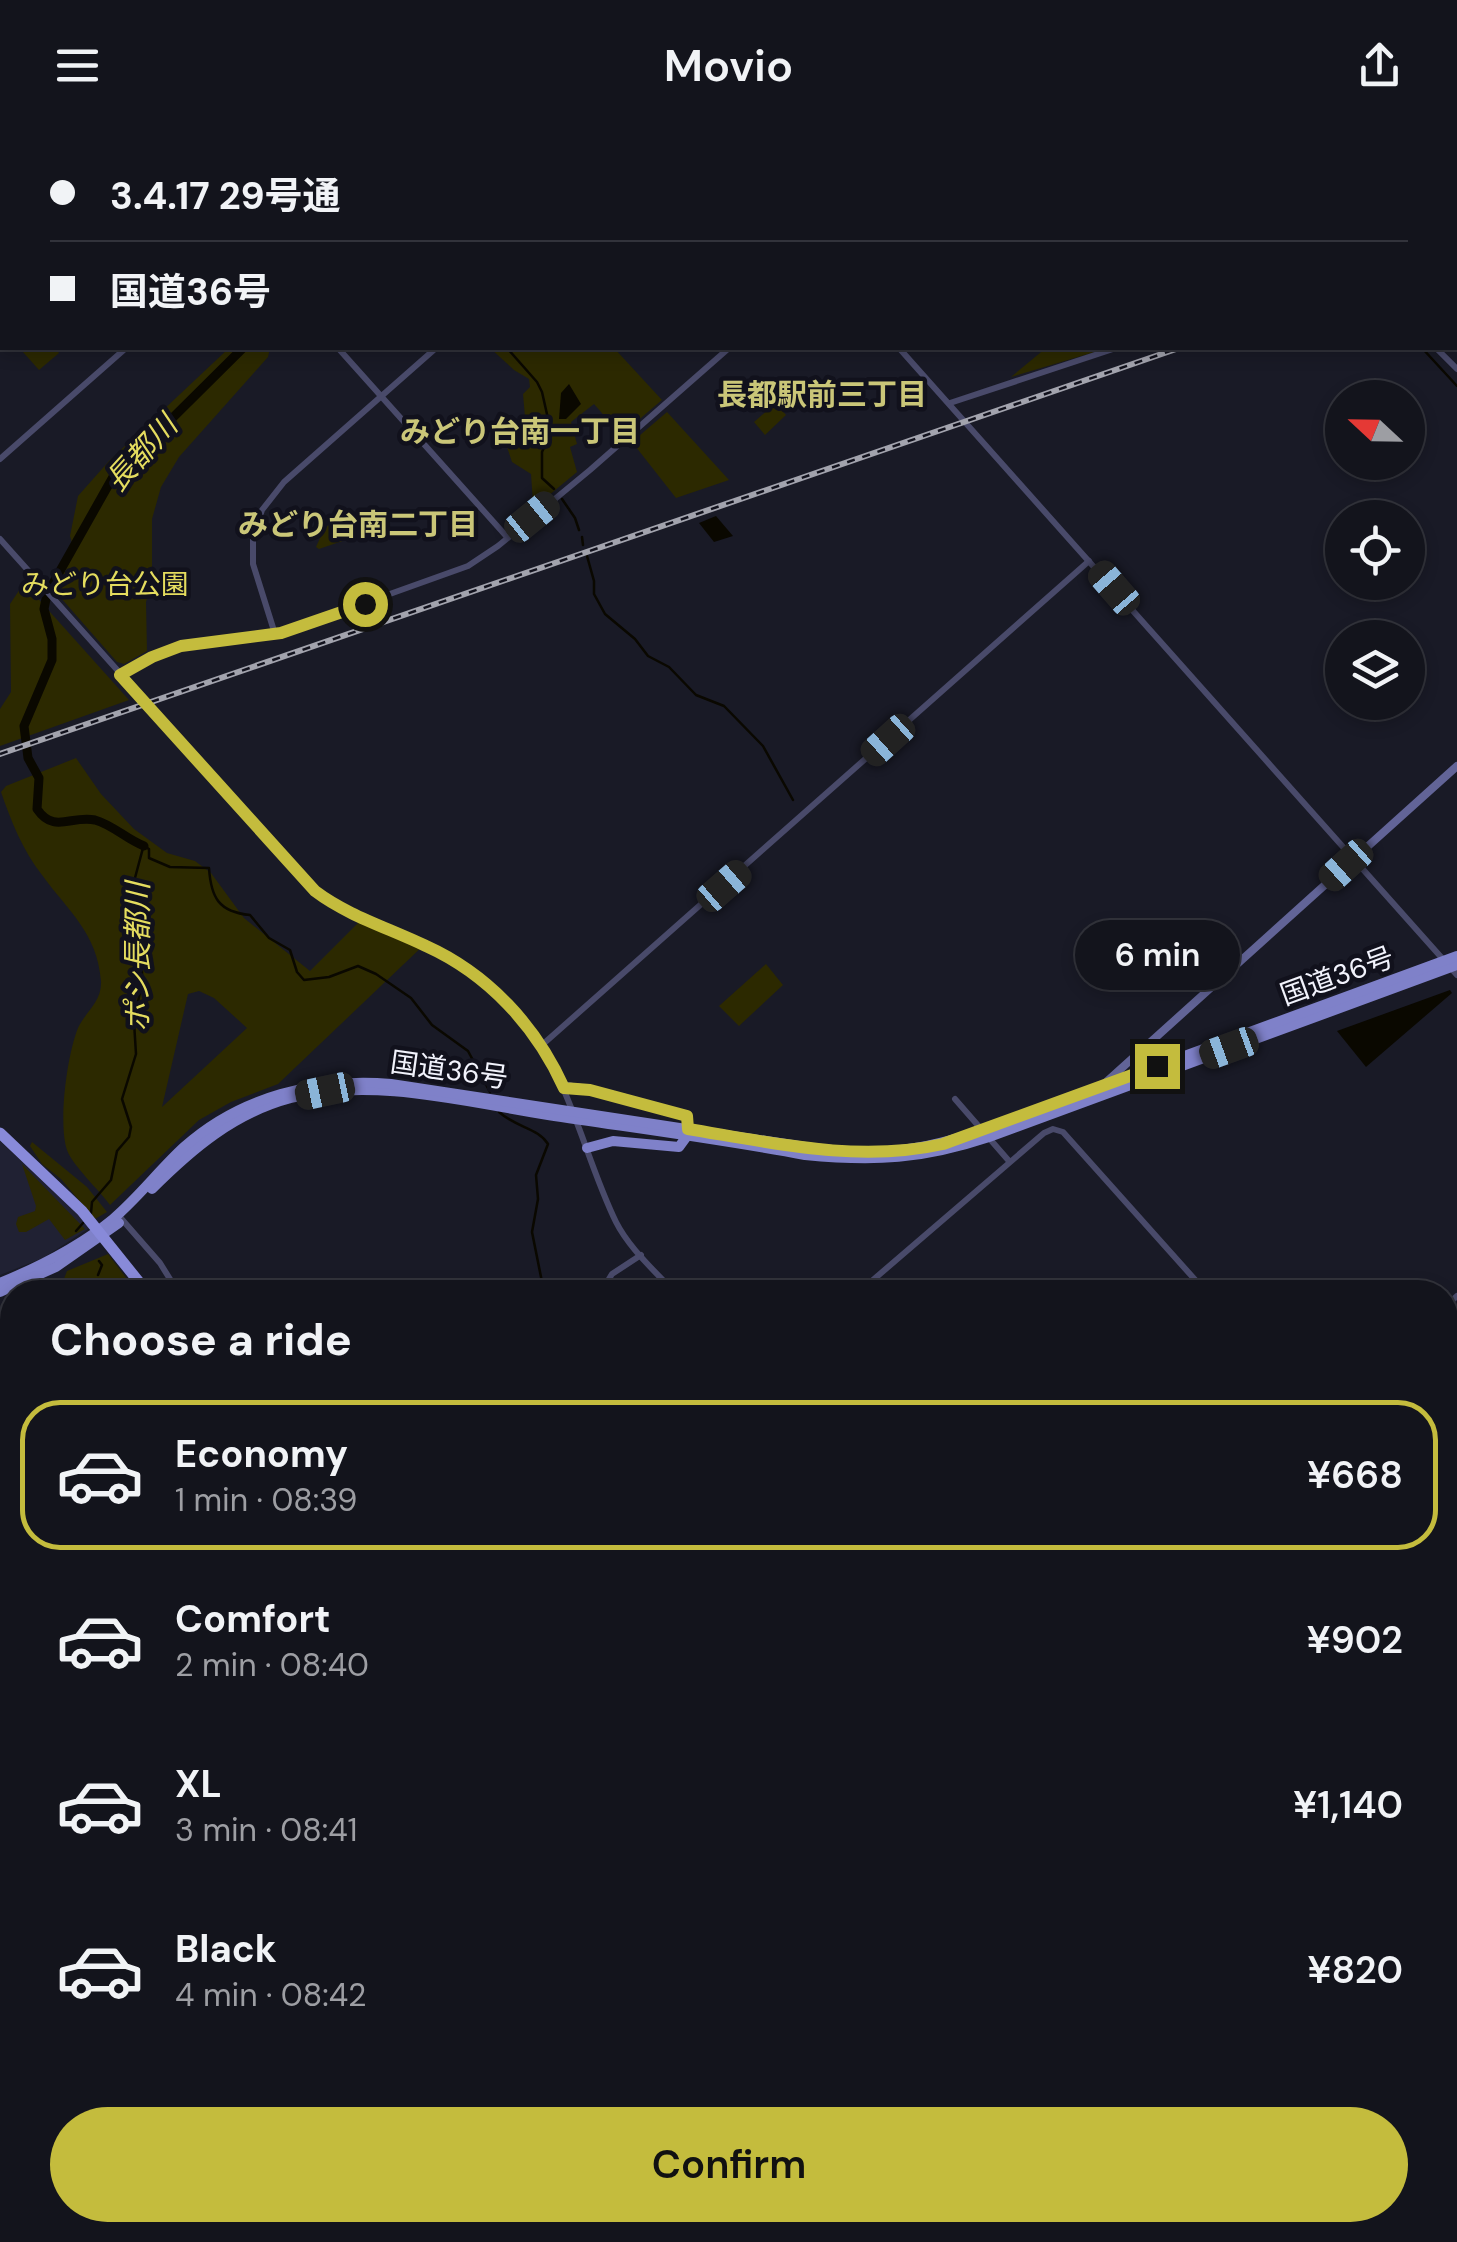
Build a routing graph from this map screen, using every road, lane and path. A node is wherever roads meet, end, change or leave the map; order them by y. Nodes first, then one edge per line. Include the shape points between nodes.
1 (124, 350) edge
2 (340, 350) edge
3 (434, 350) edge
4 (728, 350) edge
5 (901, 350) edge
6 (1110, 350) edge
7 (1438, 350) edge
8 (1457, 369) edge
9 (380, 396) junction
10 (949, 404) junction
11 (0, 460) edge
12 (507, 538) junction
13 (0, 539) edge
14 (1090, 560) junction
15 (275, 634) junction
16 (120, 675) junction
17 (1457, 766) edge
18 (1354, 858) junction
19 (1457, 956) edge
20 (1452, 967) edge
21 (542, 1045) junction
22 (1104, 1085) junction
23 (566, 1092) junction
24 (1096, 1096) junction
25 (955, 1099) dead end
26 (687, 1132) junction
27 (0, 1133) edge
28 (986, 1133) junction
29 (586, 1148) junction
30 (1009, 1162) junction
31 (119, 1215) junction
32 (641, 1255) junction
33 (6, 1280) edge
34 (27, 1280) edge
35 (137, 1280) edge
36 (171, 1280) edge
37 (608, 1280) edge
38 (663, 1280) edge
39 (873, 1280) edge
40 (1195, 1280) edge

1 - 11 street
2 - 9 street
3 - 9 street
4 - 12 street
5 - 10 street
6 - 10 street
7 - 8 street
9 - 12 street
9 - 15 street via 284,482 259,516 253,564
10 - 14 street
12 - 15 street via 450,574
13 - 16 street
14 - 18 street
14 - 21 street
15 - 16 street via 181,646
16 - 21 street via 315,891 474,974
17 - 18 main road
18 - 20 street
18 - 22 main road
19 - 20 highway, 国道36号
20 - 22 highway, 国道36号
20 - 24 highway, 国道36号
21 - 23 street
22 - 24 main road
22 - 28 highway, 国道36号
23 - 26 highway via 590,1090 687,1116
23 - 29 street
24 - 28 highway, 国道36号
25 - 28 street
26 - 28 highway, 国道36号 via 859,1161 946,1152
26 - 29 highway via 679,1147 613,1140
26 - 31 highway, 国道36号 via 390,1092 325,1091 288,1099 218,1131
27 - 35 highway via 66,1195
28 - 30 street
29 - 32 street via 618,1227
30 - 39 street
30 - 40 street via 1044,1132 1063,1132
31 - 33 highway, 国道36号 via 76,1247
31 - 34 highway, 国道36号 via 56,1267
31 - 36 street
32 - 37 street
32 - 38 street

